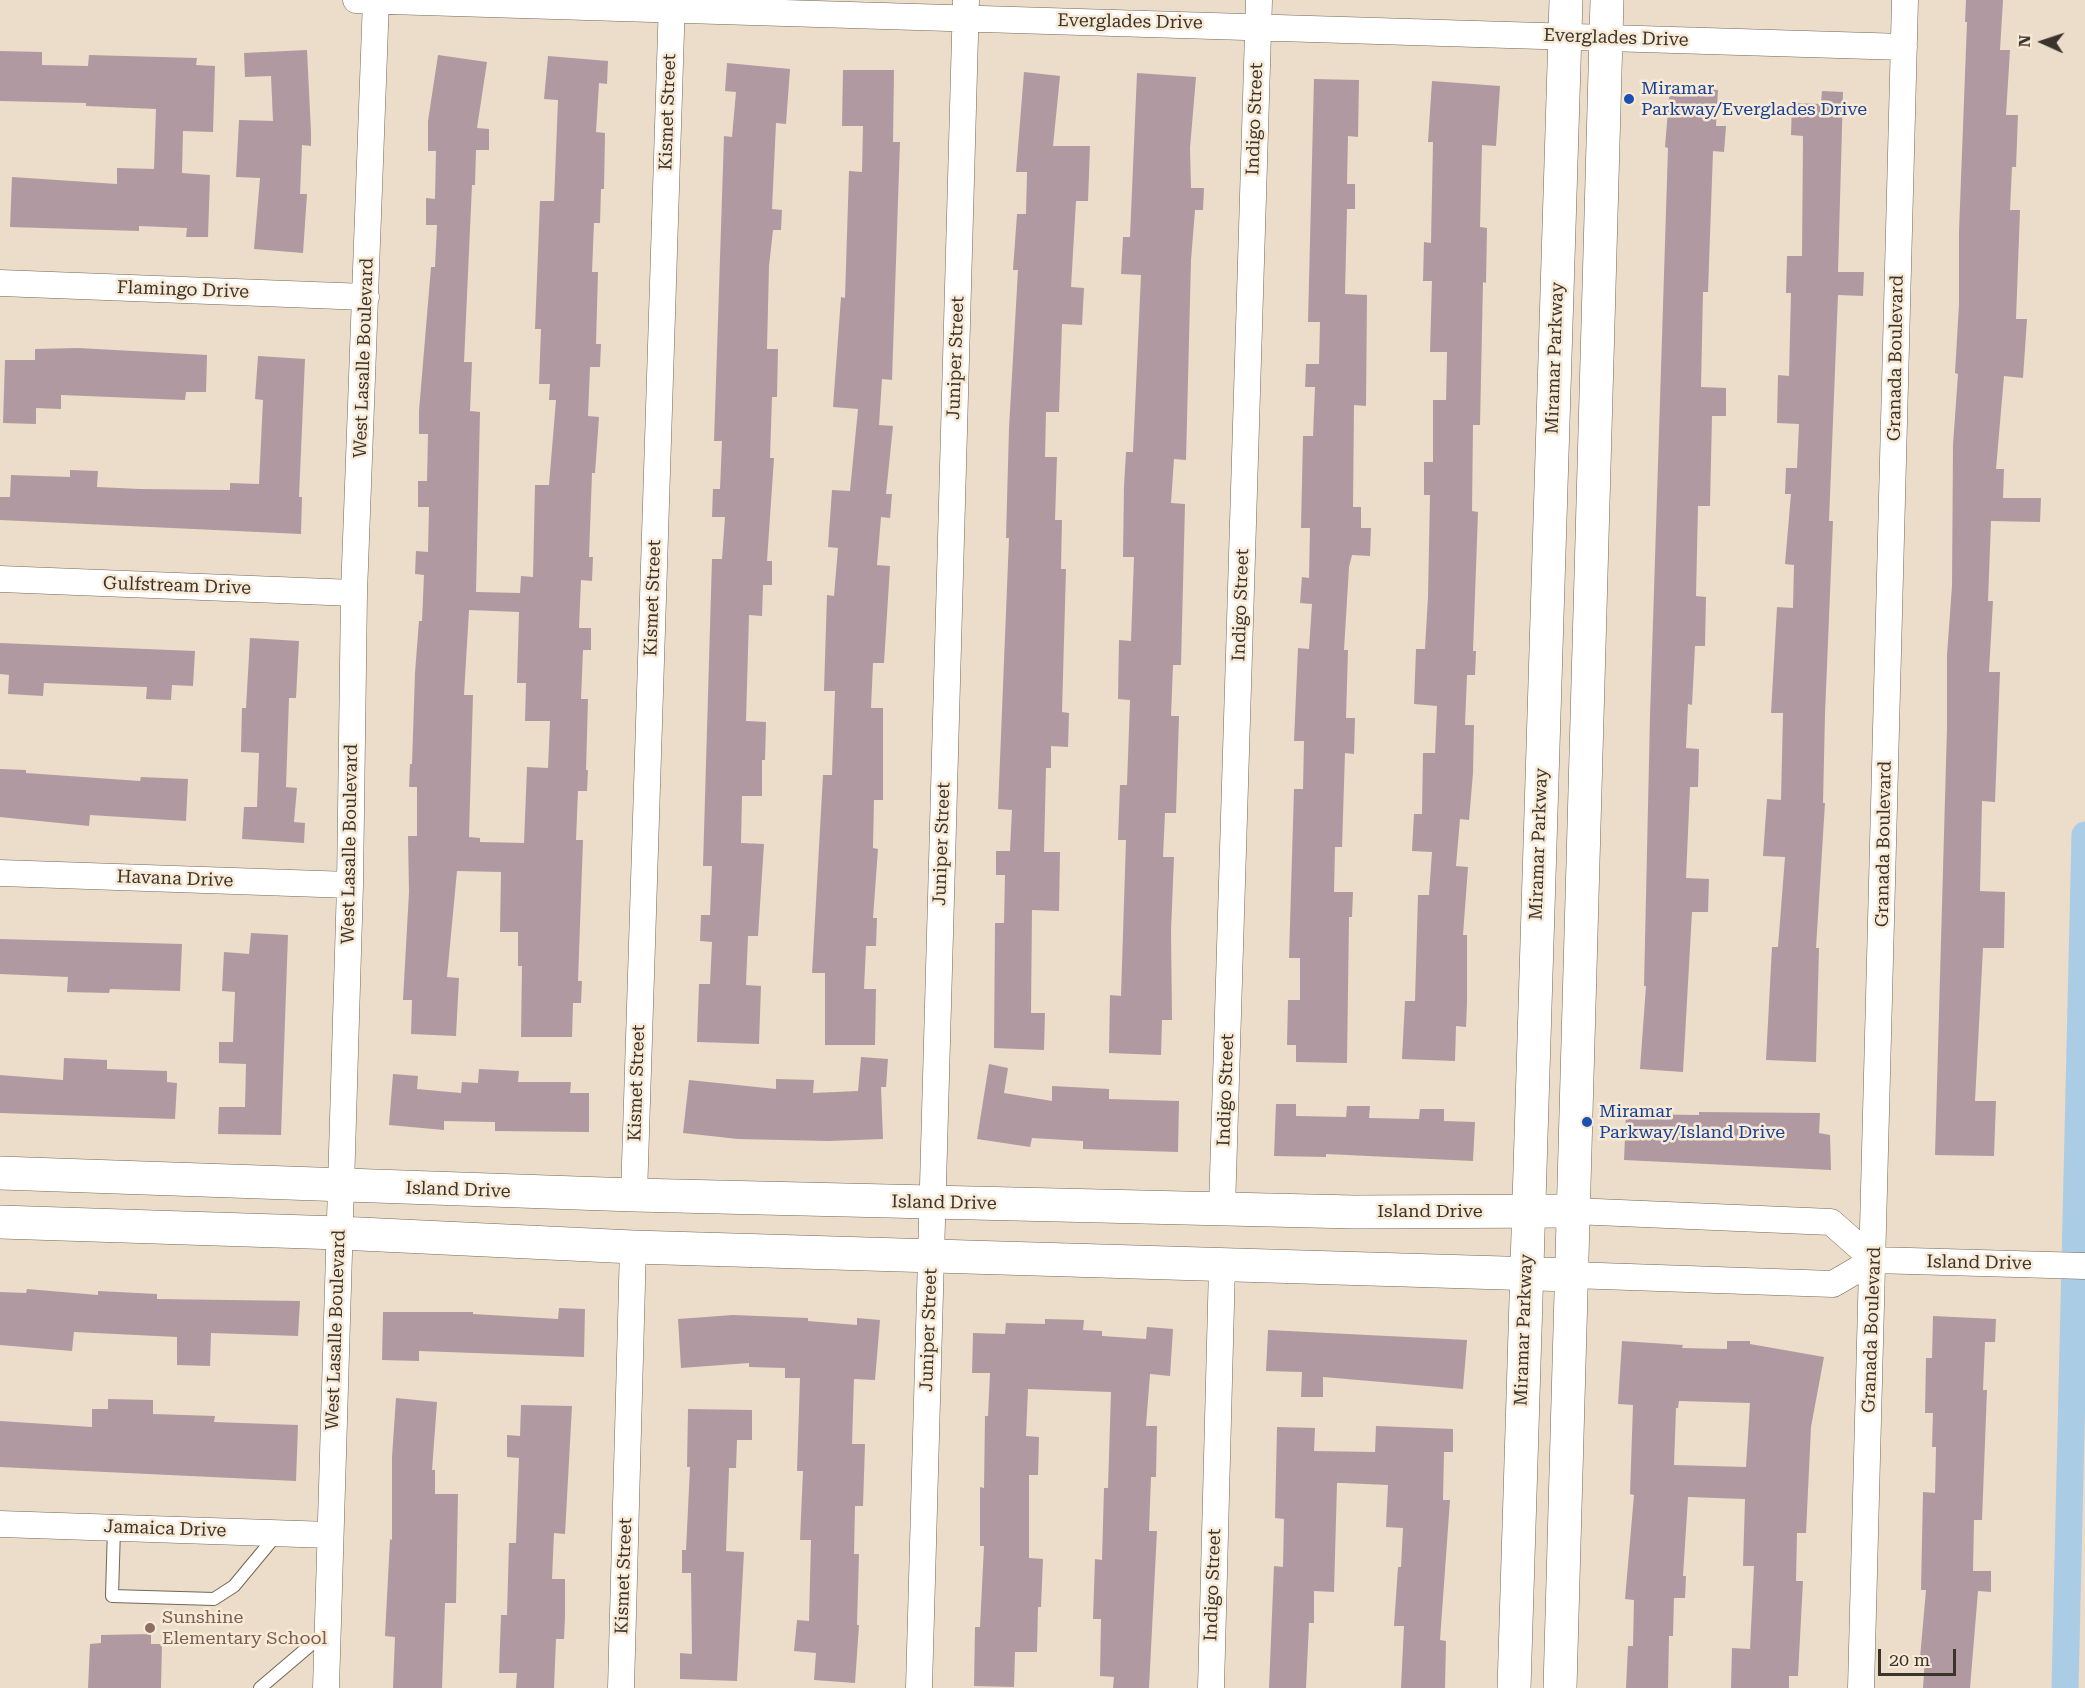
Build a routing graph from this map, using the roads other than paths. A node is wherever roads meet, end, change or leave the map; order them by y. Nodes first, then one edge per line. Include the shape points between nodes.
1 (356, 0) edge
2 (376, 0) edge
3 (1259, 0) edge
4 (1566, 0) edge
5 (1607, 0) edge
6 (1905, 0) edge
7 (671, 6) edge
8 (965, 9) edge
9 (1258, 25) junction
10 (1565, 37) junction
11 (1606, 38) junction
12 (1904, 47) junction
13 (0, 284) edge
14 (366, 297) junction
15 (0, 579) edge
16 (354, 593) junction
17 (0, 873) edge
18 (350, 885) junction
19 (0, 1173) edge
20 (341, 1186) junction
21 (634, 1195) junction
22 (933, 1202) junction
23 (1222, 1209) junction
24 (1527, 1211) junction
25 (1573, 1211) junction
26 (0, 1222) edge
27 (339, 1233) junction
28 (633, 1247) junction
29 (931, 1257) junction
30 (1874, 1260) junction
31 (1222, 1266) junction
32 (2085, 1266) edge
33 (1525, 1274) junction
34 (1571, 1275) junction
35 (0, 1524) edge
36 (114, 1528) junction
37 (278, 1533) junction
38 (330, 1535) junction
39 (328, 1630) junction
40 (260, 1688) edge
41 (326, 1688) edge
42 (621, 1688) edge
43 (919, 1688) edge
44 (1211, 1688) edge
45 (1514, 1688) edge
46 (1560, 1688) edge
47 (1861, 1688) edge

1 - 2 street, Everglades Drive
2 - 7 street, Everglades Drive
2 - 14 street, West Lasalle Boulevard
3 - 9 street, Indigo Street
4 - 10 main road, Miramar Parkway
5 - 11 main road
6 - 12 street, Granada Boulevard
7 - 8 street, Everglades Drive
7 - 21 street, Kismet Street
8 - 9 street, Everglades Drive
8 - 22 street, Juniper Street
9 - 10 street, Everglades Drive
9 - 23 street, Indigo Street
10 - 11 street, Everglades Drive
10 - 24 main road, Miramar Parkway
11 - 12 street, Everglades Drive
11 - 25 main road
12 - 30 street, Granada Boulevard
13 - 14 street, Flamingo Drive
14 - 16 street, West Lasalle Boulevard
15 - 16 street, Gulfstream Drive
16 - 18 street, West Lasalle Boulevard
17 - 18 street, Havana Drive
18 - 20 street, West Lasalle Boulevard
19 - 20 main road, Island Drive
20 - 21 main road, Island Drive
20 - 27 street, West Lasalle Boulevard
21 - 22 main road, Island Drive
22 - 23 main road, Island Drive
22 - 29 street, Juniper Street
23 - 24 main road, Island Drive
24 - 25 main road, Island Drive
24 - 33 main road, Miramar Parkway
25 - 30 street, Island Drive via 1831,1222
25 - 34 main road
26 - 27 main road
27 - 28 main road
27 - 38 street, West Lasalle Boulevard
28 - 29 main road
28 - 42 street, Kismet Street
29 - 31 main road
29 - 43 street, Juniper Street
30 - 32 street, Island Drive
30 - 34 street via 1833,1284
30 - 47 street, Granada Boulevard
31 - 33 main road
31 - 44 street, Indigo Street
33 - 34 main road
33 - 45 main road, Miramar Parkway
34 - 46 main road
35 - 36 street, Jamaica Drive
36 - 37 street, Jamaica Drive
36 - 37 lane via 112,1596 214,1599 234,1586
37 - 38 street, Jamaica Drive
38 - 39 street, West Lasalle Boulevard
39 - 40 lane
39 - 41 street, West Lasalle Boulevard

